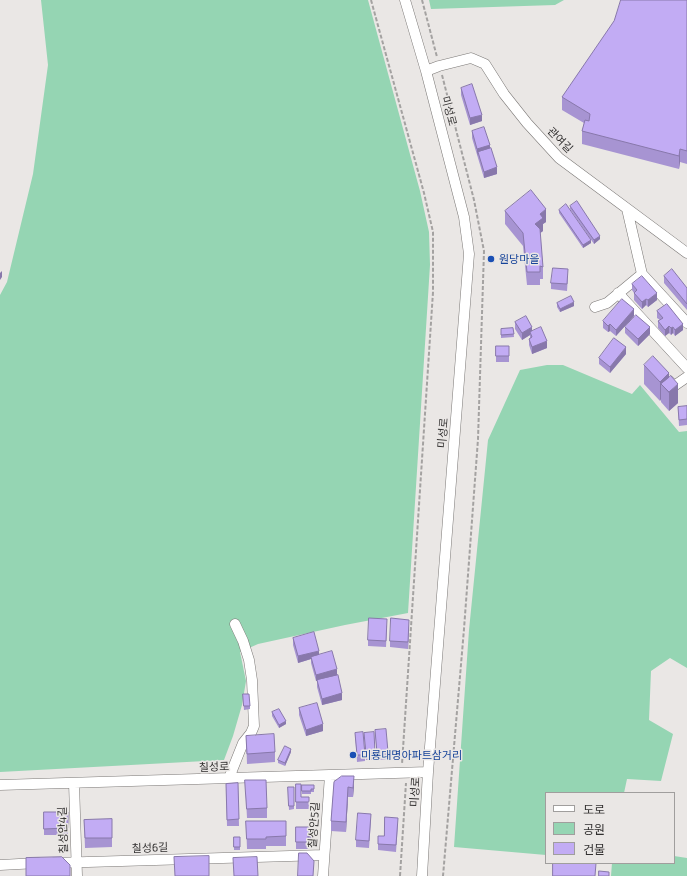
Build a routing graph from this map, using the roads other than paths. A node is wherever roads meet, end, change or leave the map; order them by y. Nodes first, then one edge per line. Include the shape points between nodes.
1 (405, 0) edge
2 (426, 71) junction
3 (627, 209) junction
4 (687, 253) edge
5 (642, 274) junction
6 (618, 292) junction
7 (595, 308) dead end
8 (687, 323) edge
9 (687, 368) edge
10 (659, 371) edge
11 (687, 377) edge
12 (235, 624) dead end
13 (428, 772) junction
14 (330, 775) junction
15 (229, 778) junction
16 (74, 783) junction
17 (0, 785) edge
18 (324, 855) junction
19 (76, 862) junction
20 (0, 865) edge
21 (77, 876) edge
22 (323, 876) edge
23 (422, 876) edge

1 - 2 street, 미성로
2 - 3 street, 관여길 via 472,58 485,64 527,123 560,158
2 - 13 street, 미성로 via 464,217 469,254
3 - 4 street, 관여길
3 - 5 street
5 - 6 street
5 - 8 street
6 - 7 street via 607,303
6 - 9 street
10 - 11 street via 674,386
12 - 15 street via 249,660 254,726 243,744
13 - 14 street, 칠성로
13 - 23 street, 미성로
14 - 15 street, 칠성로
14 - 18 street, 칠성안5길
15 - 16 street, 칠성로
16 - 17 street, 칠성로
16 - 19 street, 칠성안4길
18 - 19 street, 칠성6길
18 - 22 street, 칠성안5길
19 - 20 street, 칠성6길
19 - 21 street, 칠성안4길

